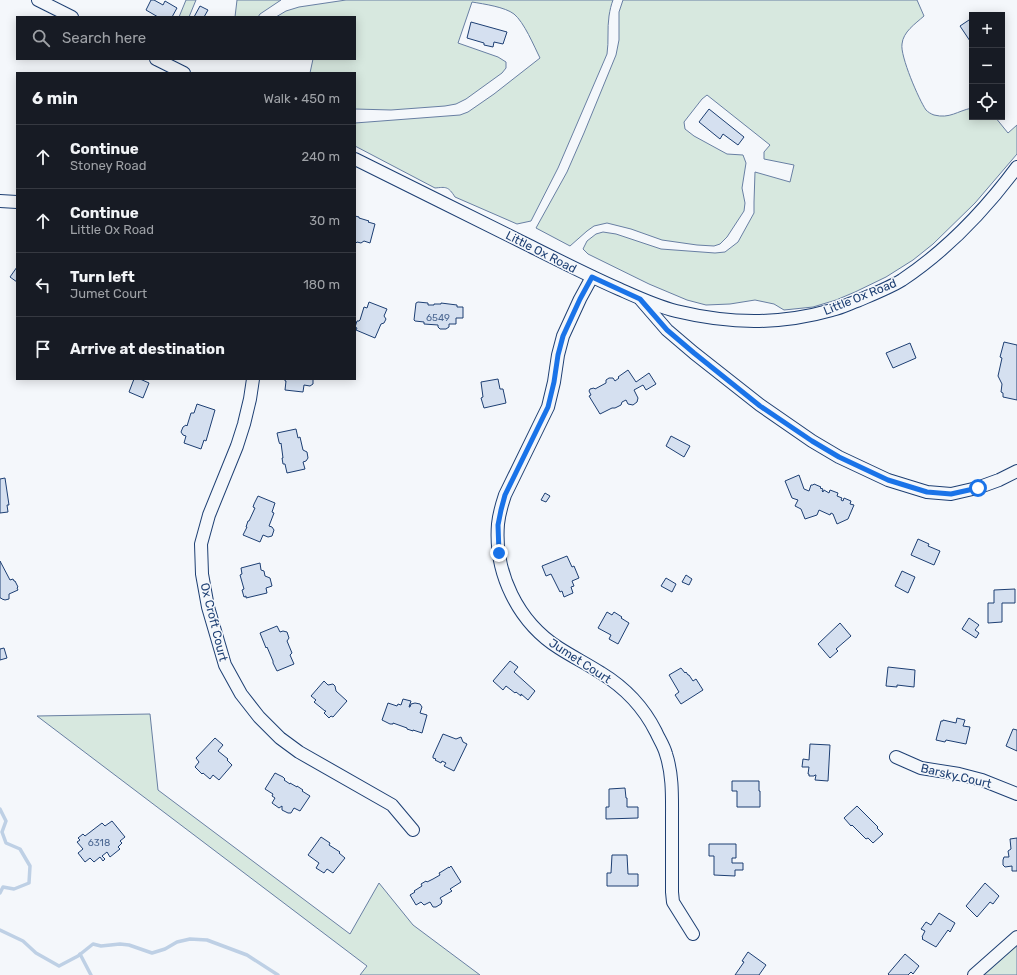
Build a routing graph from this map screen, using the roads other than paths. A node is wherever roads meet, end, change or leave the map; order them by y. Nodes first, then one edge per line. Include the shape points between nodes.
1 (38, 0) edge
2 (70, 16) edge
3 (158, 60) edge
4 (182, 72) edge
5 (356, 159) edge
6 (1017, 167) edge
7 (0, 201) edge
8 (16, 202) edge
9 (592, 277) junction
10 (640, 299) junction
11 (253, 380) edge
12 (1017, 471) edge
13 (896, 757) dead end
14 (1017, 794) edge
15 (413, 830) dead end
16 (693, 934) dead end
17 (1017, 937) edge
18 (974, 975) edge

1 - 2 street
3 - 4 street
5 - 9 street, Little Ox Road
6 - 10 street, Little Ox Road via 961,232 923,265 900,281 834,310 785,320 734,321 674,310
7 - 8 street
9 - 10 street, Little Ox Road
9 - 16 street, Jumet Court via 563,336 548,407 505,495 498,525 499,553 511,594 537,631 558,648 622,689 640,708 655,730 666,754 671,778 673,902
10 - 12 street via 667,330 760,406 839,457 888,480 927,492 951,494 978,488
11 - 15 street, Ox Croft Court via 244,424 209,515 201,544 202,574 208,606 225,665 241,694 280,738 392,805
13 - 14 street, Barsky Court via 921,768 982,780
17 - 18 street

